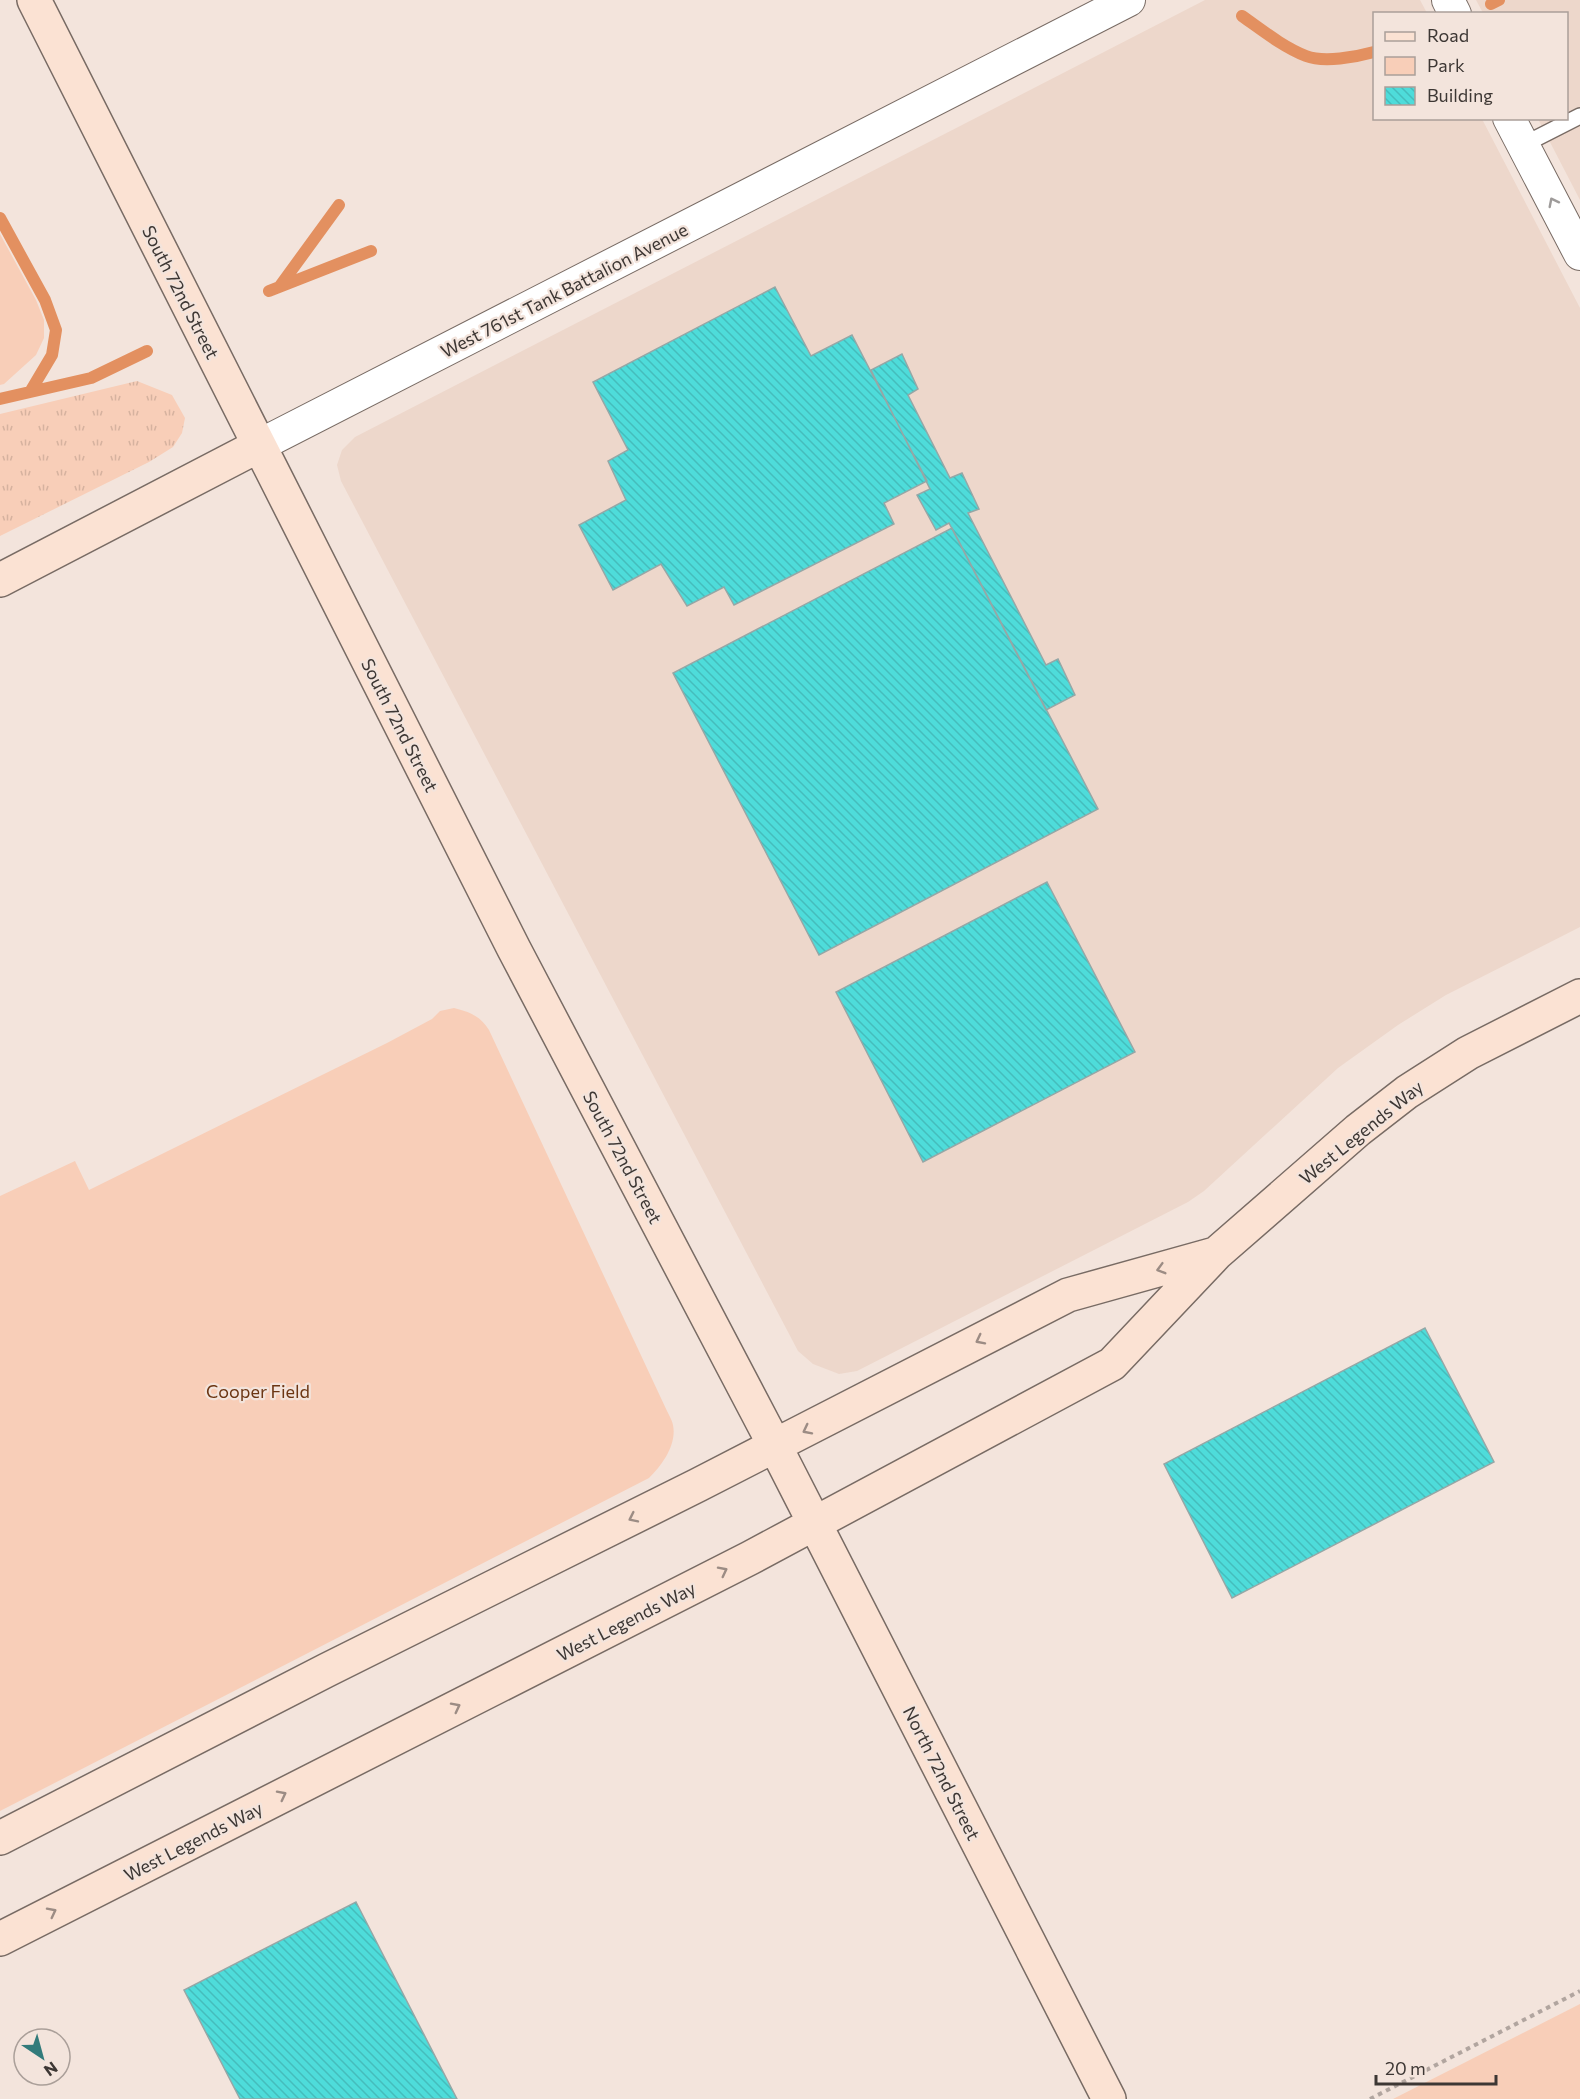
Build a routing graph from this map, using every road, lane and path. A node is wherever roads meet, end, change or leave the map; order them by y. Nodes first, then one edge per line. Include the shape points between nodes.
1 (34, 0) edge
2 (1129, 0) edge
3 (1564, 120) edge
4 (1516, 132) edge
5 (1580, 254) edge
6 (258, 446) junction
7 (0, 580) edge
8 (1580, 996) edge
9 (1217, 1253) junction
10 (775, 1446) junction
11 (814, 1524) junction
12 (0, 1838) edge
13 (0, 1939) edge
14 (1580, 1991) edge
15 (1109, 2099) edge
16 (1370, 2099) edge

1 - 6 street, South 72nd Street
2 - 6 street, West 761st Tank Battalion Avenue
3 - 4 lane
5 -> 4 street
6 - 7 street, West 761st Tank Battalion Avenue
6 - 10 street, South 72nd Street via 509,939
8 - 9 street, West Legends Way via 1468,1053 1407,1092
9 -> 10 street, West Legends Way via 1068,1295
9 - 11 street, West Legends Way via 1112,1364
10 - 11 street, North 72nd Street
10 -> 12 street, West Legends Way
13 -> 11 street, West Legends Way
11 - 15 street, North 72nd Street
14 - 16 path

